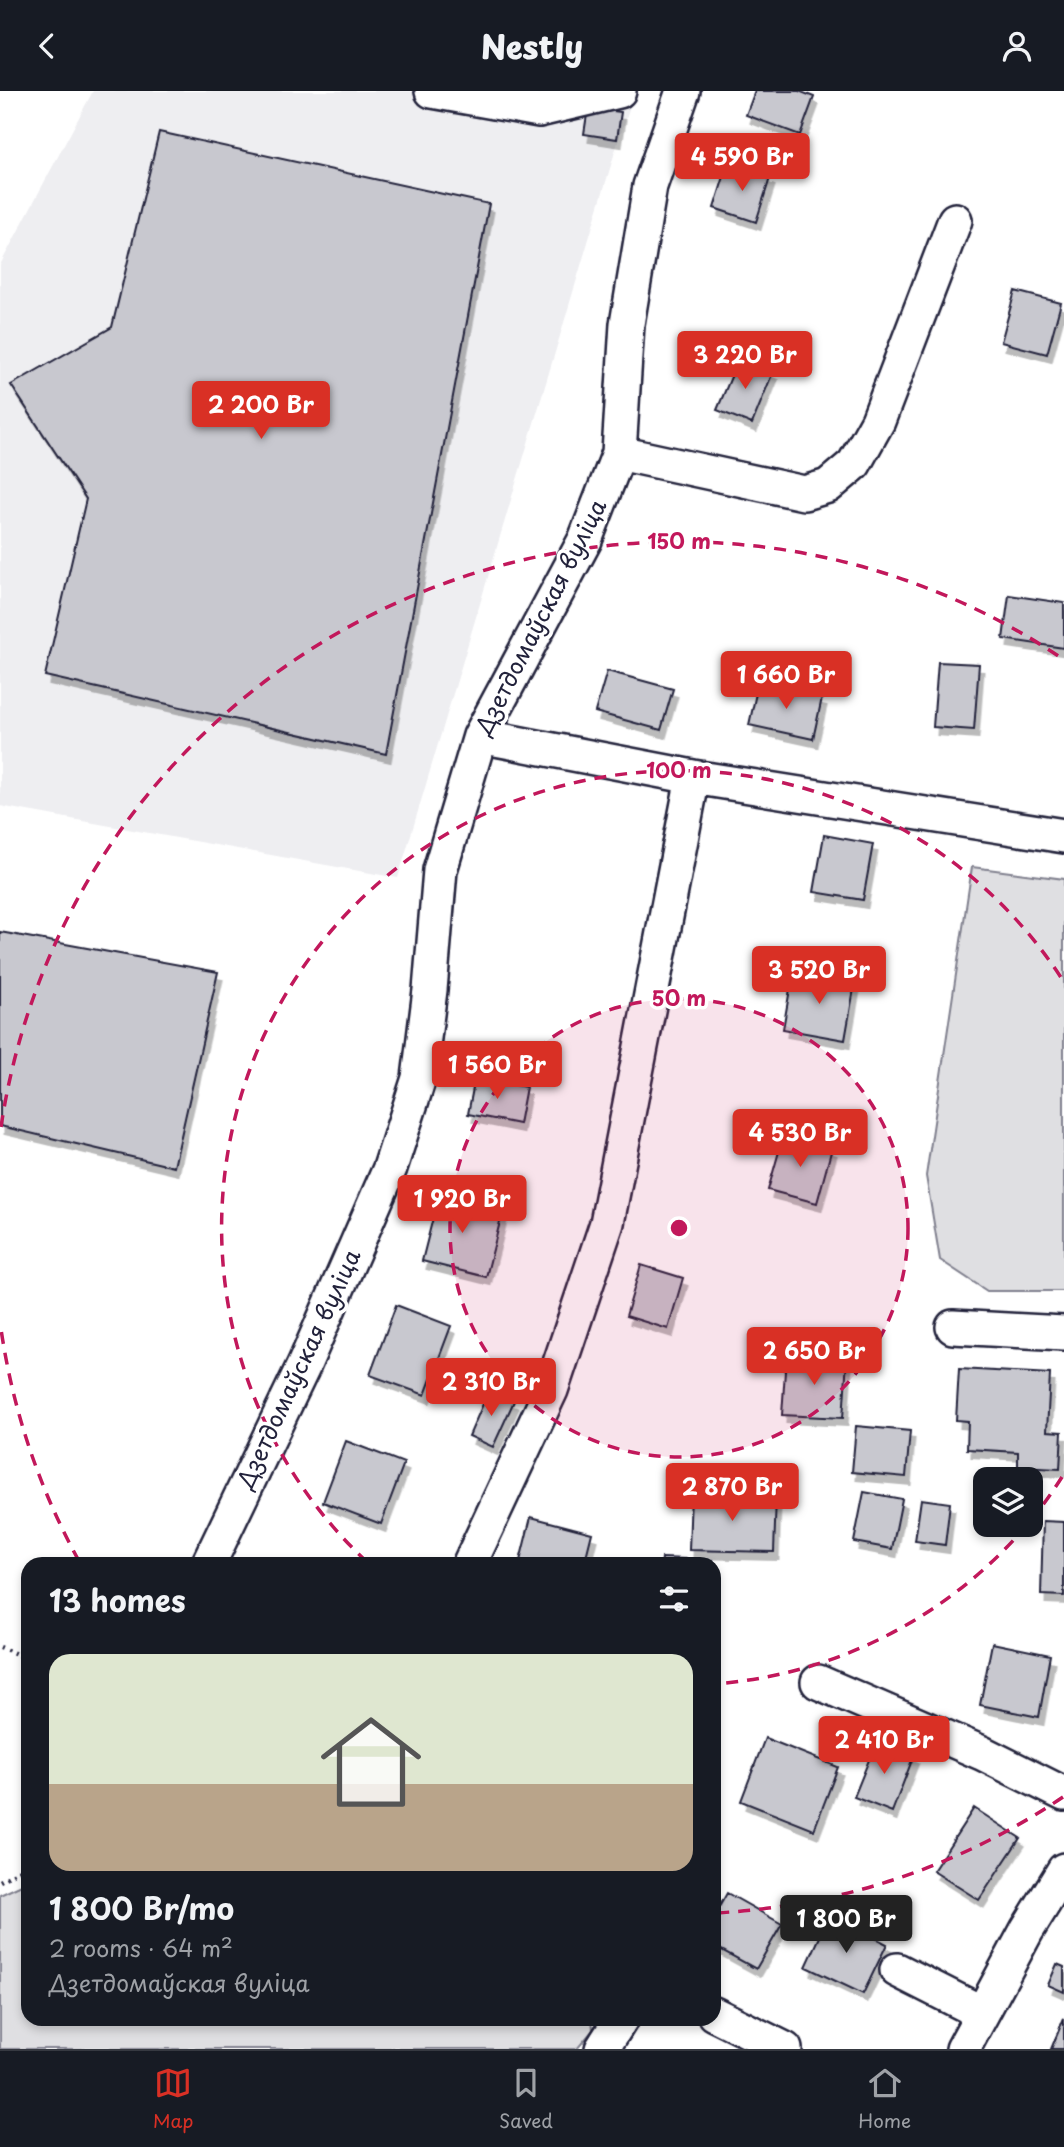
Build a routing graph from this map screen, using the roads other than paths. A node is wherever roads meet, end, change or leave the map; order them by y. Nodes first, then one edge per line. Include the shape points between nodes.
1 (432, 91) edge
2 (619, 91) edge
3 (683, 91) edge
4 (955, 220) dead end
5 (619, 453) junction
6 (480, 736) junction
7 (693, 777) junction
8 (1064, 836) edge
9 (953, 1328) dead end
10 (1064, 1333) edge
11 (212, 1557) edge
12 (473, 1557) edge
13 (818, 1682) dead end
14 (1064, 1794) edge
15 (1064, 1870) edge
16 (897, 1970) dead end
17 (982, 2013) junction
18 (721, 2017) edge
19 (617, 2026) edge
20 (602, 2049) edge
21 (785, 2049) edge
22 (963, 2049) edge

1 - 2 street via 538,110
3 - 5 street, Дзетдомаўская вуліца via 650,186 627,324
4 - 5 street via 878,421 854,464 828,486 804,493
5 - 6 street, Дзетдомаўская вуліца via 585,540
6 - 7 street
6 - 11 street, Дзетдомаўская вуліца via 440,870 419,1078 390,1168 304,1365
7 - 8 street
7 - 12 street via 607,1223 551,1390
9 - 10 street
13 - 14 street
15 - 17 street
16 - 17 street
17 - 22 street
18 - 21 street
19 - 20 street

